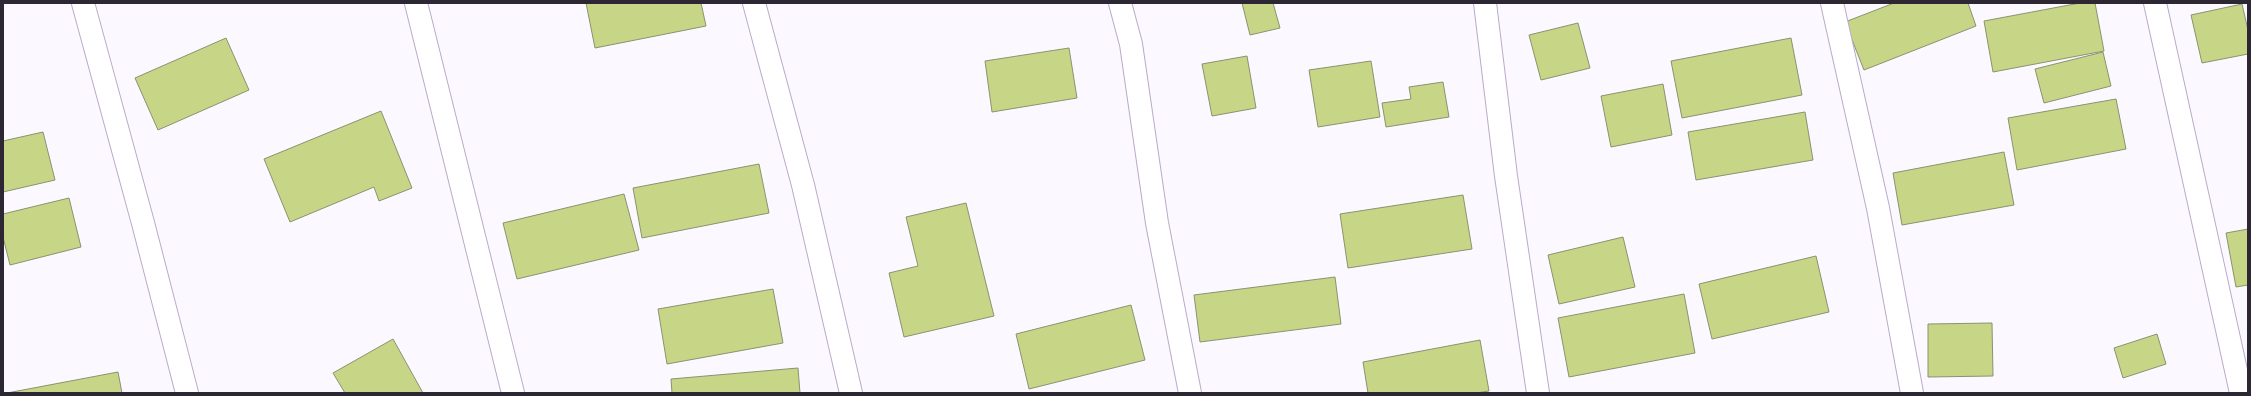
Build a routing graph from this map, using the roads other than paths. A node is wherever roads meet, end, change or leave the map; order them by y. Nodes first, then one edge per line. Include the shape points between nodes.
1 (83, 3) edge
2 (416, 3) edge
3 (754, 3) edge
4 (1120, 3) edge
5 (1485, 3) edge
6 (1832, 3) edge
7 (2155, 3) edge
8 (187, 393) edge
9 (513, 393) edge
10 (851, 393) edge
11 (1190, 393) edge
12 (1538, 393) edge
13 (1912, 393) edge
14 (2241, 393) edge

1 - 8 street
2 - 9 street
3 - 10 street via 803,185
4 - 11 street via 1131,44 1156,223
5 - 12 street via 1506,176
6 - 13 street via 1878,208
7 - 14 street

